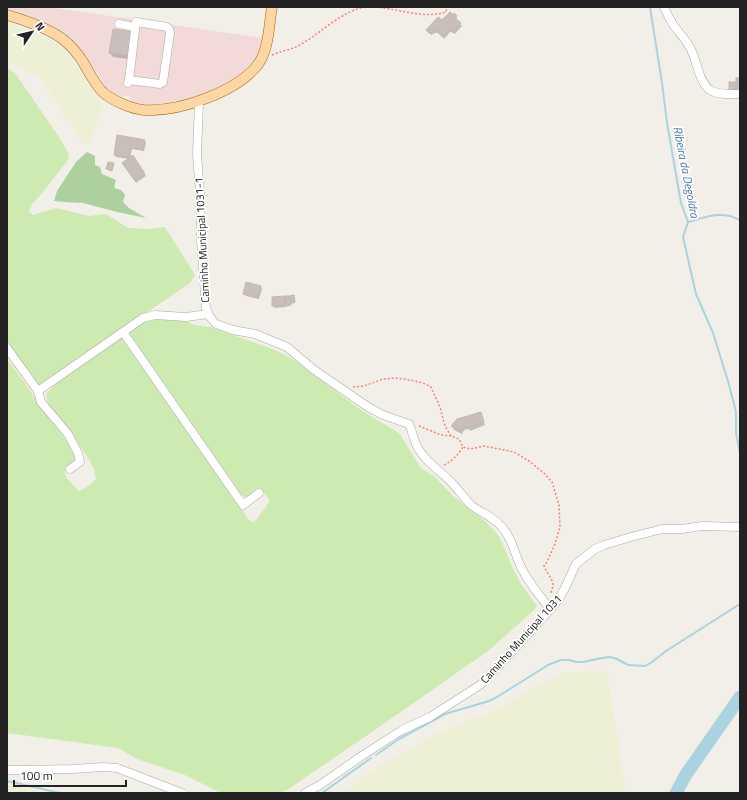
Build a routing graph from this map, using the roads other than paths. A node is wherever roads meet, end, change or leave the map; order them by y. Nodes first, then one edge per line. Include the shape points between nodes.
1 (272, 7) edge
2 (664, 7) edge
3 (7, 15) edge
4 (119, 24) dead end
5 (135, 27) junction
6 (740, 94) edge
7 (199, 101) junction
8 (208, 314) junction
9 (122, 332) junction
10 (7, 348) edge
11 (38, 391) junction
12 (70, 469) dead end
13 (259, 494) dead end
14 (740, 527) edge
15 (551, 608) junction
16 (7, 770) edge
17 (182, 793) edge
18 (305, 793) edge

1 - 7 main road via 264,53 259,63 249,75
2 - 6 street via 674,27 694,54 704,83 709,89
3 - 7 main road via 65,40 105,94 126,106 142,110 165,110
4 - 5 street
5 - 5 street via 128,81 160,84 163,82 169,29 136,22
7 - 8 street, Caminho Municipal 1031-1 via 197,155
8 - 9 street via 186,317 155,315 143,318
8 - 15 street, Caminho Municipal 1031-1 via 216,324 255,334 287,347 313,370 357,400 383,415 409,424 416,444 432,465 472,505 494,518 502,527 529,582
9 - 11 street
9 - 13 street via 243,505
10 - 11 street
11 - 12 street via 42,402 68,434 78,453 80,462
14 - 15 street, Caminho Municipal 1031 via 662,529 604,545 576,564 564,590
15 - 18 street, Caminho Municipal 1031 via 480,685 430,717 402,730 320,786
16 - 17 street via 117,768

